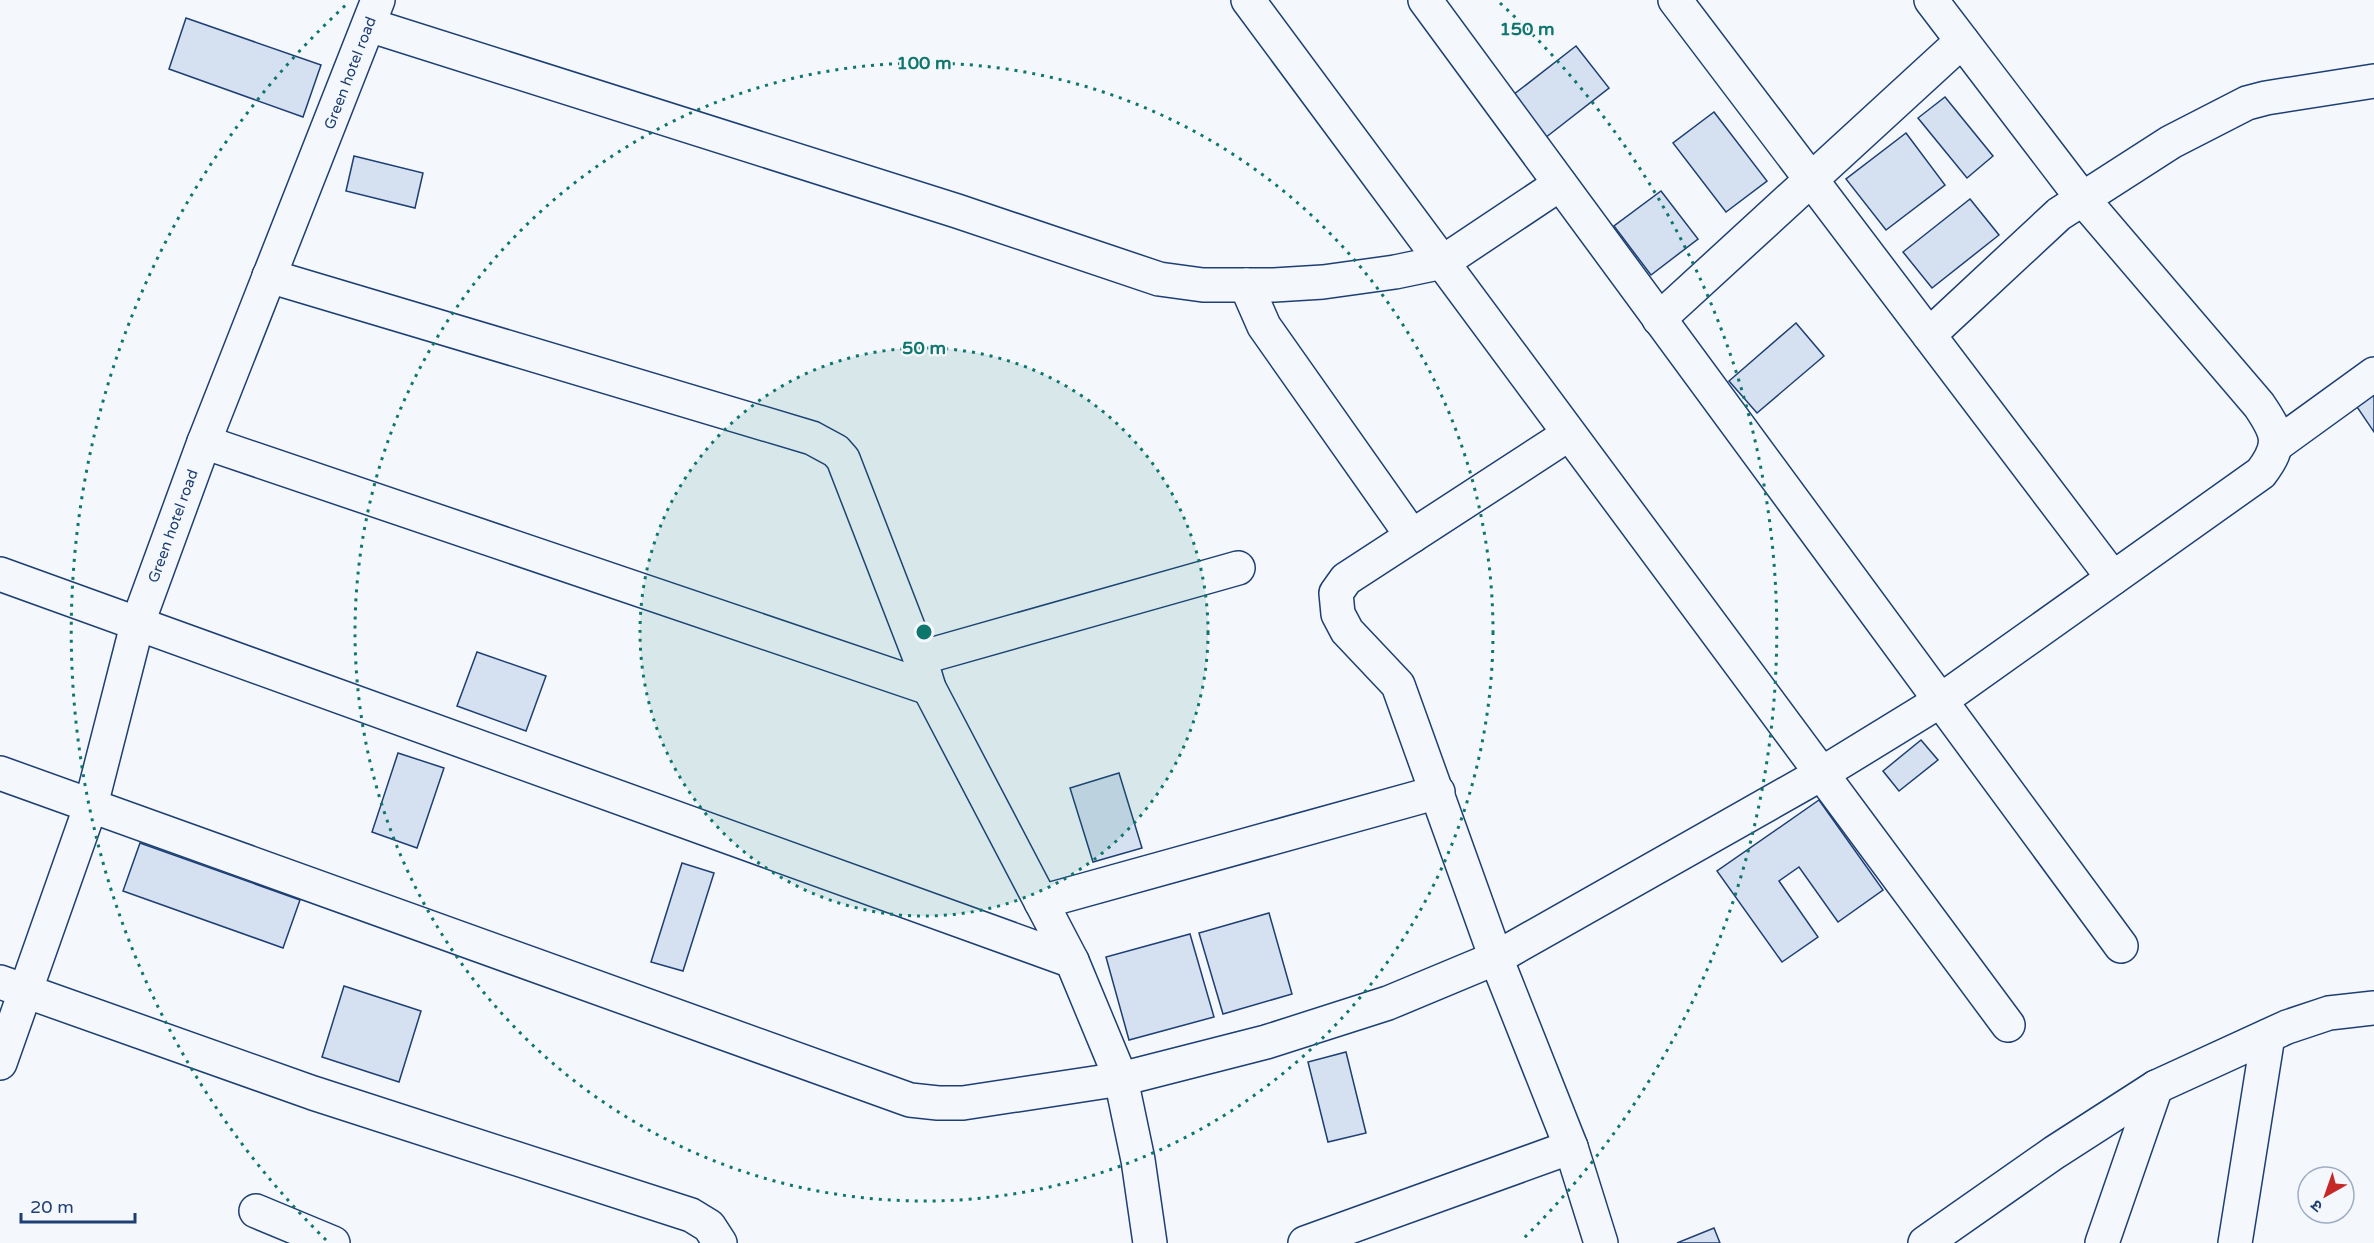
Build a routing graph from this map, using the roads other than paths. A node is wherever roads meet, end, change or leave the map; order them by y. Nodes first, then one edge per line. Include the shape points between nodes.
1 (1248, 0) edge
2 (1425, 0) edge
3 (1675, 0) edge
4 (1931, 0) edge
5 (373, 12) edge
6 (1962, 41) junction
7 (2374, 81) edge
8 (1811, 180) junction
9 (1560, 184) junction
10 (2082, 198) junction
11 (1443, 262) junction
12 (269, 276) junction
13 (1246, 285) junction
14 (1659, 319) junction
15 (1929, 335) junction
16 (2374, 374) edge
17 (1569, 434) junction
18 (204, 442) junction
19 (2276, 446) junction
20 (1413, 536) junction
21 (1238, 568) dead end
22 (0, 574) edge
23 (2113, 578) junction
24 (137, 625) junction
25 (924, 673) junction
26 (1940, 701) junction
27 (0, 773) edge
28 (1821, 774) junction
29 (1438, 792) junction
30 (91, 805) junction
31 (1041, 902) junction
32 (2121, 946) dead end
33 (1496, 958) junction
34 (1072, 961) junction
35 (13, 987) edge
36 (2374, 1008) edge
37 (2008, 1025) dead end
38 (2268, 1036) junction
39 (0, 1063) edge
40 (1121, 1079) junction
41 (2156, 1088) junction
42 (1571, 1147) junction
43 (256, 1211) dead end
44 (333, 1243) edge
45 (720, 1243) edge
46 (1150, 1243) edge
47 (1305, 1243) edge
48 (1601, 1243) edge
49 (1925, 1243) edge
50 (2102, 1243) edge
51 (2235, 1243) edge

1 - 11 street
2 - 9 street
3 - 8 street
4 - 6 street
5 - 12 street, Green hotel road
5 - 13 street via 1159,279
6 - 8 street
6 - 10 street
7 - 10 street via 2247,104 2171,142
8 - 14 street
8 - 15 street
9 - 11 street
9 - 14 street
10 - 15 street via 2030,239
10 - 19 street via 2259,405 2277,435
11 - 13 street via 1323,282
11 - 17 street
12 - 18 street, Green hotel road
12 - 25 street via 836,450 843,459
13 - 20 street via 1264,326
14 - 26 street
15 - 23 street
16 - 19 street
17 - 20 street
17 - 28 street
18 - 24 street, Green hotel road
18 - 25 street
19 - 23 street via 2261,473
20 - 29 street via 1346,579 1335,600 1347,631 1398,685
21 - 25 street
22 - 24 street
23 - 26 street
24 - 30 street, Green hotel road
24 - 34 street
25 - 31 street
26 - 28 street
26 - 32 street
27 - 30 street
28 - 33 street
28 - 37 street
29 - 31 street
29 - 33 street
30 - 35 street, Green hotel road
30 - 40 street via 910,1100 963,1103
31 - 34 street
33 - 40 street via 1366,1011 1266,1042
33 - 42 street
34 - 40 street
35 - 39 street, Green hotel road
35 - 45 street via 313,1093 691,1215 709,1226
36 - 38 street via 2329,1013
38 - 41 street
38 - 51 street
40 - 46 street
41 - 49 street via 2055,1152
41 - 50 street
42 - 47 street
42 - 48 street
43 - 44 street

